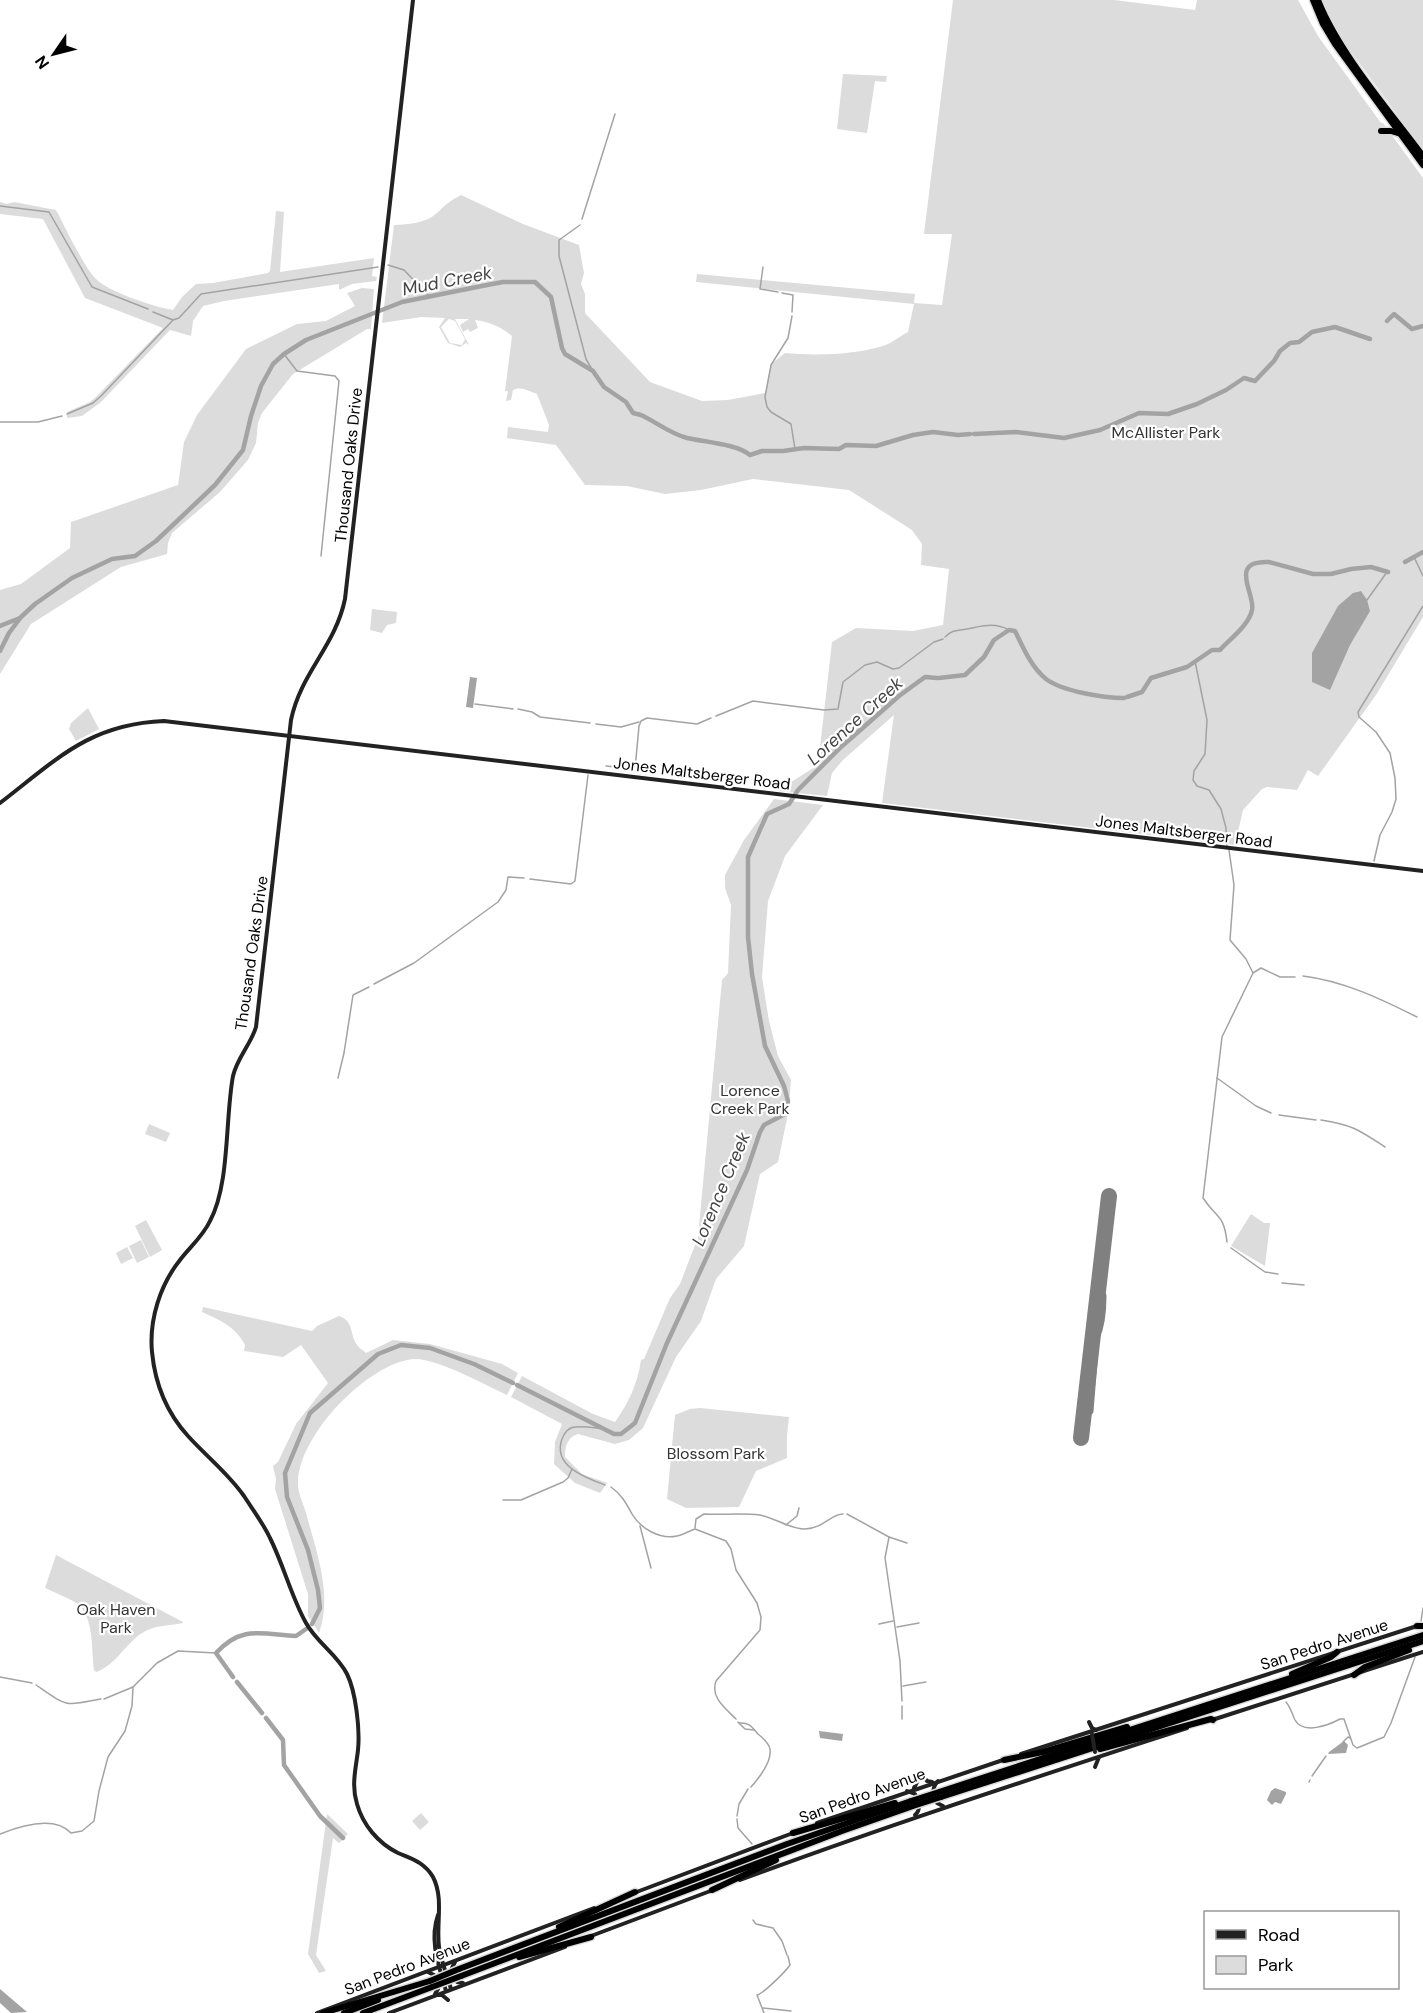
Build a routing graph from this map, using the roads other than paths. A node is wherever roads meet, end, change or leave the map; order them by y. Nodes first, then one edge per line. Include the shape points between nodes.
1 (413, 0) edge
2 (1314, 1) edge
3 (1385, 113) junction
4 (1401, 134) junction
5 (1423, 156) edge
6 (1423, 165) edge
7 (289, 735) junction
8 (0, 803) edge
9 (1423, 872) edge
10 (1421, 1625) edge
11 (1423, 1635) edge
12 (1423, 1642) edge
13 (1337, 1652) junction
14 (1423, 1652) edge
15 (1354, 1675) junction
16 (1273, 1684) junction
17 (1213, 1720) junction
18 (1089, 1722) dead end
19 (1142, 1726) junction
20 (1095, 1731) junction
21 (1093, 1750) junction
22 (1101, 1756) junction
23 (1004, 1760) junction
24 (1095, 1767) dead end
25 (939, 1781) junction
26 (933, 1782) junction
27 (908, 1791) junction
28 (940, 1794) junction
29 (911, 1803) junction
30 (948, 1806) junction
31 (912, 1818) junction
32 (842, 1831) junction
33 (793, 1833) junction
34 (712, 1890) junction
35 (635, 1892) junction
36 (591, 1937) junction
37 (505, 1952) junction
38 (439, 1955) junction
39 (457, 1960) junction
40 (492, 1964) junction
41 (442, 1966) junction
42 (426, 1972) junction
43 (460, 1973) junction
44 (467, 1983) junction
45 (429, 1986) junction
46 (449, 1990) junction
47 (434, 1995) junction
48 (448, 2000) dead end
49 (317, 2013) edge
50 (323, 2013) edge
51 (344, 2013) edge
52 (363, 2013) edge
53 (375, 2013) edge
54 (389, 2013) edge

1 - 7 main road, Thousand Oaks Drive via 343,610 332,638 303,683
2 - 3 highway via 1335,44
2 - 5 highway
3 - 4 highway
3 - 4 highway via 1381,131
4 - 6 highway
7 - 8 main road, Jones Maltsberger Road via 174,722 126,725 75,746
7 - 9 main road, Jones Maltsberger Road
7 - 38 main road, Thousand Oaks Drive via 256,1027 234,1072 219,1199 208,1225 166,1282 153,1324 152,1353 170,1411 242,1494 270,1538 307,1625 347,1673 358,1736 354,1785 360,1812 382,1842 429,1871 436,1884 439,1911 434,1934
10 - 13 main road, San Pedro Avenue
11 - 16 highway
12 - 15 highway
12 - 21 highway
13 - 16 highway
13 - 20 main road, San Pedro Avenue
14 - 15 main road
15 - 17 main road
16 - 19 highway
17 - 21 highway
17 - 22 main road
18 - 20 main road
19 - 23 highway via 1112,1730
19 - 28 highway
20 - 21 main road, bridge
20 - 23 main road, San Pedro Avenue
21 - 22 main road
21 - 28 highway
22 - 24 main road
22 - 30 main road
23 - 25 main road, San Pedro Avenue
25 - 26 main road, San Pedro Avenue
25 - 30 main road via 933,1790 936,1801
26 - 27 main road, San Pedro Avenue
26 - 27 main road via 921,1777
27 - 31 main road via 914,1794 919,1808
27 - 33 main road, San Pedro Avenue
28 - 29 highway, bridge
29 - 32 highway
29 - 33 highway via 877,1807
29 - 37 highway via 787,1844
30 - 31 main road
31 - 34 main road
32 - 34 highway
32 - 40 highway
33 - 35 main road, San Pedro Avenue
34 - 36 main road
35 - 37 highway
35 - 39 main road, San Pedro Avenue
36 - 40 highway
36 - 44 main road
37 - 43 highway
38 - 39 main road
38 - 41 main road, Thousand Oaks Drive
38 - 42 main road
39 - 41 main road, San Pedro Avenue
39 - 44 main road via 453,1976 457,1982
40 - 43 highway
41 - 42 main road, San Pedro Avenue
41 - 46 main road, Thousand Oaks Drive
42 - 47 main road via 434,1975 438,1986
42 - 49 main road, San Pedro Avenue
43 - 45 highway, bridge
44 - 46 main road
45 - 50 highway
45 - 51 highway
45 - 52 highway
45 - 53 highway
46 - 47 main road
47 - 48 main road
47 - 54 main road

